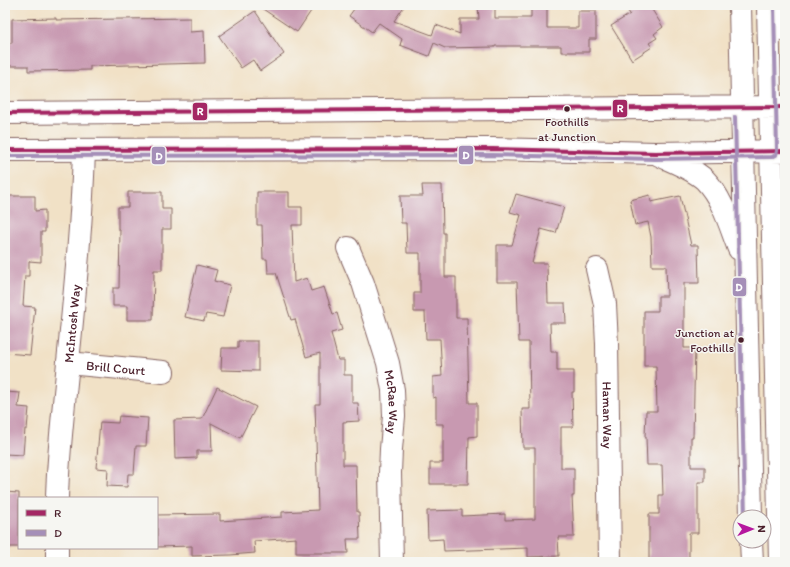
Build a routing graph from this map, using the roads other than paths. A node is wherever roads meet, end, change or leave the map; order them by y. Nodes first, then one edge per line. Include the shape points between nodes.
1 (740, 5) edge
2 (768, 5) edge
3 (782, 5) edge
4 (785, 30) edge
5 (741, 108) junction
6 (777, 108) edge
7 (5, 113) edge
8 (5, 150) edge
9 (84, 150) junction
10 (778, 151) edge
11 (742, 152) junction
12 (654, 153) junction
13 (348, 248) dead end
14 (745, 263) junction
15 (598, 269) dead end
16 (68, 363) junction
17 (163, 372) dead end
18 (781, 449) edge
19 (57, 497) edge
20 (751, 509) edge
21 (57, 549) edge
22 (752, 549) edge
23 (57, 562) edge
24 (392, 562) edge
25 (610, 562) edge
26 (752, 562) edge
27 (780, 562) edge

1 - 5 main road
2 - 6 main road
3 - 4 main road
5 - 6 main road
5 - 7 main road
5 - 11 main road
6 - 10 main road
8 - 9 main road
9 - 12 main road via 492,149
9 - 16 main road, McIntosh Way via 81,220
10 - 11 main road
10 - 18 main road
11 - 12 main road
11 - 14 main road
12 - 14 main road via 705,180 720,200
13 - 24 main road, McRae Way via 363,283 388,363 393,390 390,473
14 - 20 main road
15 - 25 main road, Haman Way via 605,304 607,344
16 - 17 main road, Brill Court
16 - 19 main road, McIntosh Way
18 - 27 main road
21 - 23 main road
22 - 26 main road

